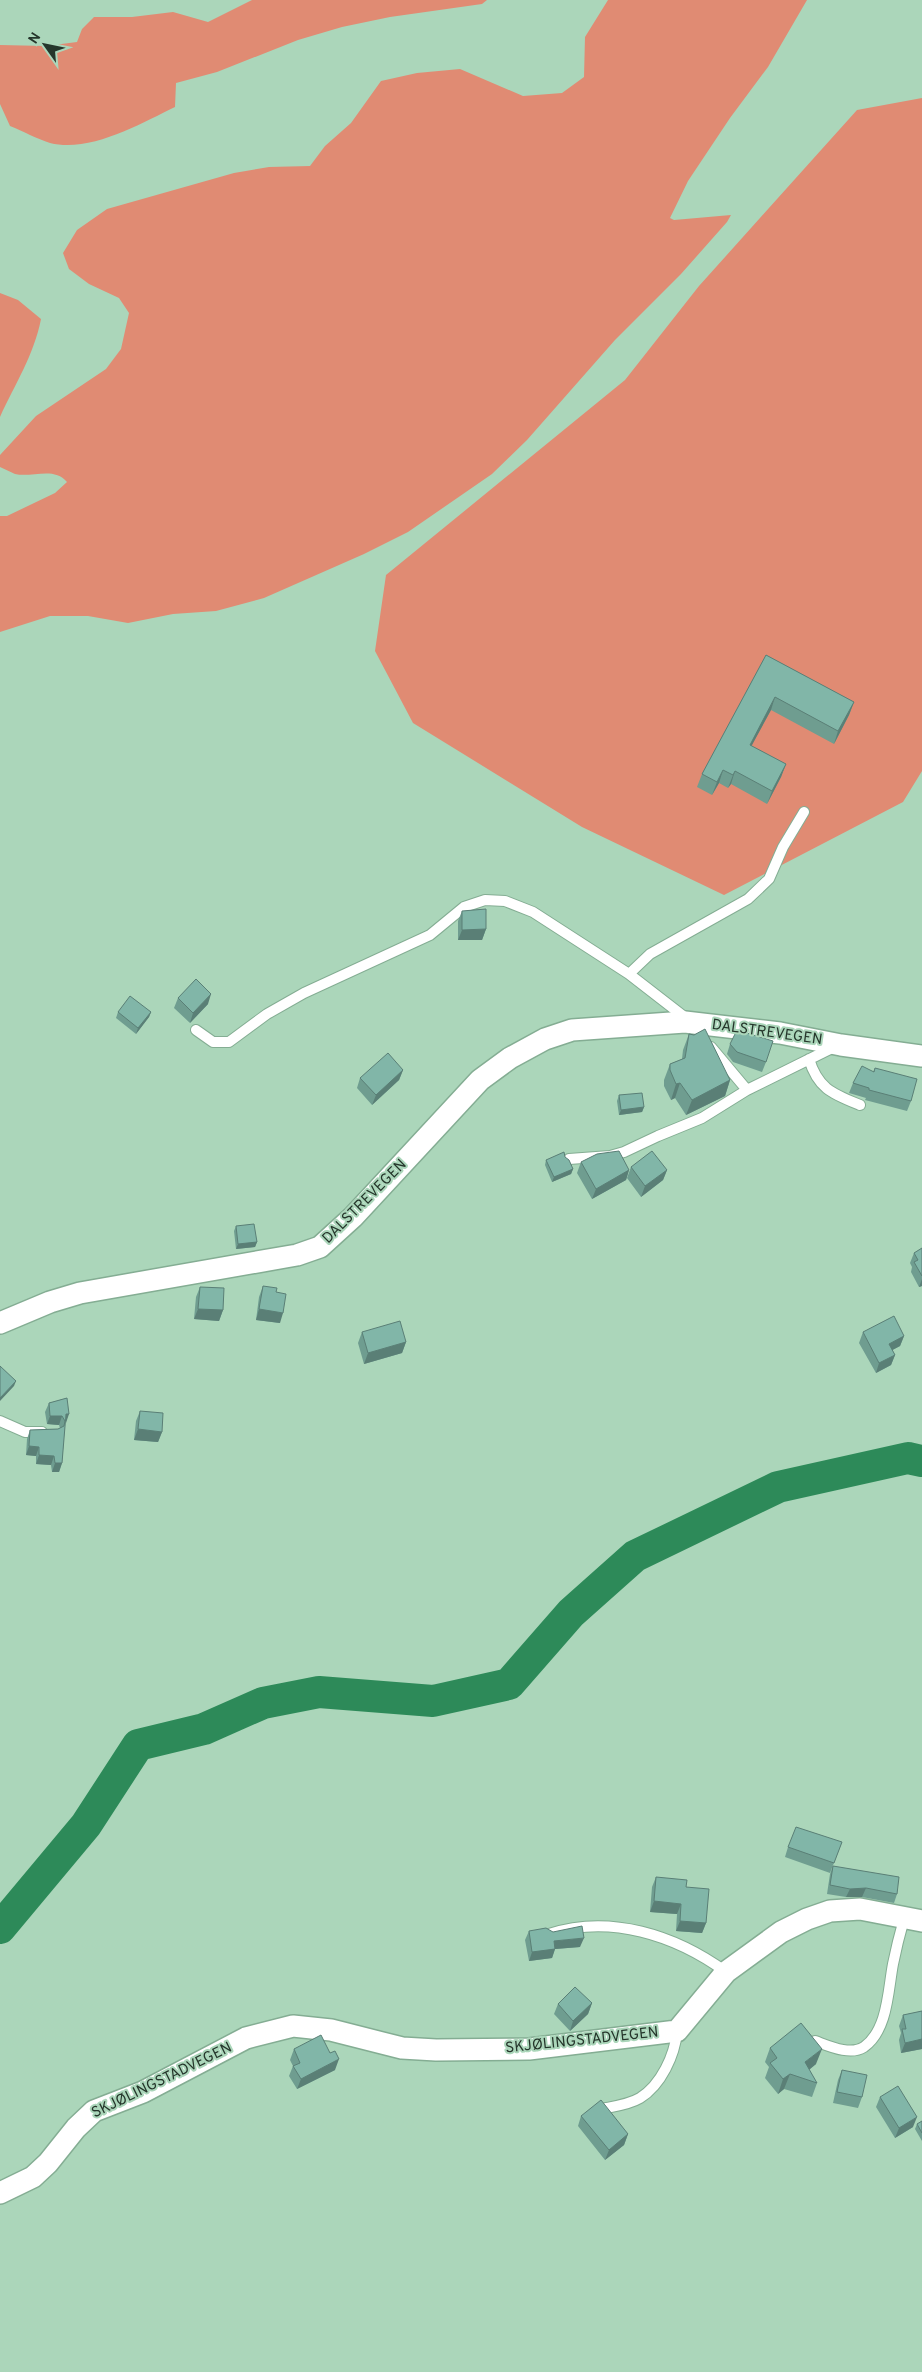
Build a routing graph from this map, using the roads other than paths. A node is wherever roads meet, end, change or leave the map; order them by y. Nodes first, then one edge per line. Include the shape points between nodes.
1 (804, 812) dead end
2 (629, 974) junction
3 (692, 1023) junction
4 (196, 1030) dead end
5 (841, 1045) junction
6 (922, 1056) edge
7 (809, 1060) junction
8 (747, 1090) junction
9 (860, 1105) dead end
10 (569, 1159) edge
11 (0, 1323) edge
12 (0, 1421) edge
13 (51, 1432) edge
14 (913, 1920) edge
15 (549, 1934) edge
16 (726, 1972) junction
17 (677, 2032) junction
18 (815, 2042) edge
19 (606, 2108) edge
20 (0, 2193) edge

1 - 2 lane via 769,879 748,899 650,954
2 - 3 lane, DALSTREVEGEN
2 - 4 lane, DALSTREVEGEN via 533,912 505,901 485,900 464,907 430,935 304,993 267,1014 229,1042 213,1042
3 - 5 street, DALSTREVEGEN via 780,1033
3 - 8 lane, DALSTREVEGEN
3 - 11 street, DALSTREVEGEN via 644,1023 572,1030 545,1039 510,1058 480,1080 353,1217 320,1247 297,1255 80,1293
5 - 6 street, DALSTREVEGEN
5 - 7 lane, DALSTREVEGEN
7 - 8 lane, DALSTREVEGEN
7 - 9 lane via 814,1076 822,1085 835,1095
8 - 10 lane, DALSTREVEGEN via 702,1118 624,1152
12 - 13 lane via 25,1432
14 - 16 street, SKJØLINGSTADVEGEN via 860,1909 830,1911 807,1918 781,1932
14 - 18 lane, SKJØLINGSTADVEGEN via 893,1963 886,2008 877,2032 864,2047 852,2050
15 - 16 lane via 569,1927 640,1930 684,1946
16 - 17 street, SKJØLINGSTADVEGEN
17 - 19 lane, SKJØLINGSTADVEGEN via 669,2063 656,2084 640,2098
17 - 20 street, SKJØLINGSTADVEGEN via 528,2050 436,2050 402,2048 331,2030 293,2026 246,2038 143,2092 94,2111 33,2177

